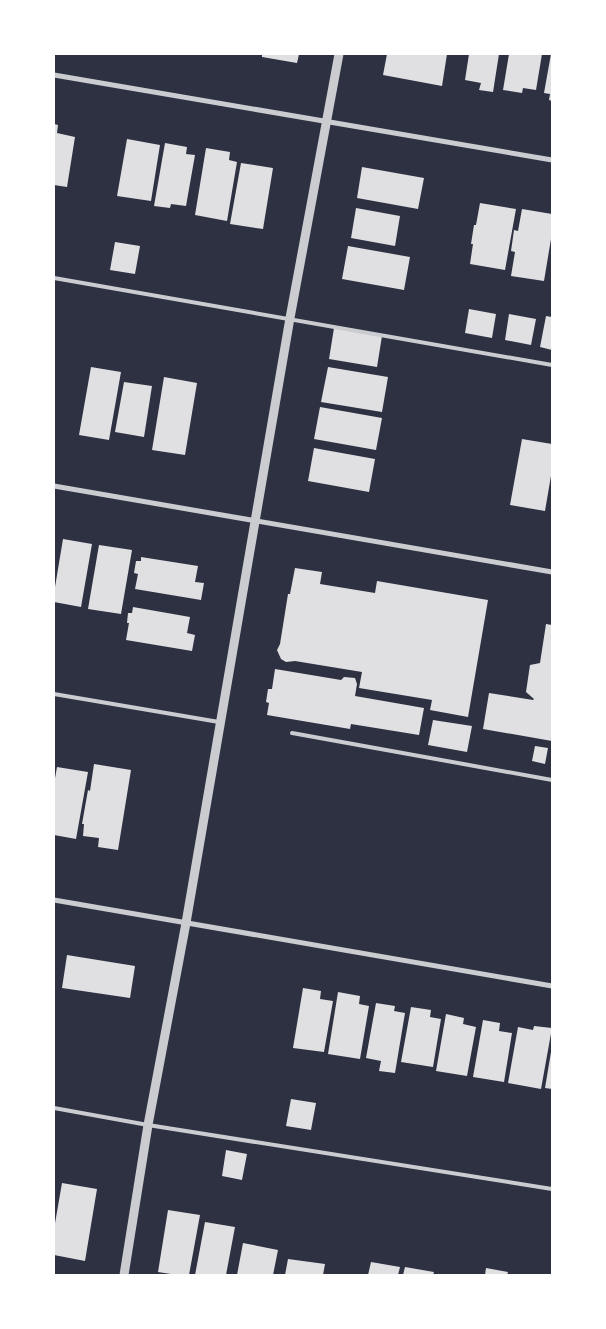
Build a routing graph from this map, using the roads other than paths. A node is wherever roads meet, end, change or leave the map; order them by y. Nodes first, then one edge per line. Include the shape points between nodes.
1 (339, 54) edge
2 (54, 75) edge
3 (327, 121) junction
4 (552, 160) edge
5 (54, 278) edge
6 (290, 318) junction
7 (552, 365) edge
8 (54, 486) edge
9 (256, 520) junction
10 (552, 572) edge
11 (54, 694) edge
12 (222, 722) junction
13 (292, 733) dead end
14 (552, 780) edge
15 (54, 900) edge
16 (186, 923) junction
17 (552, 986) edge
18 (54, 1108) edge
19 (148, 1125) junction
20 (552, 1189) edge
21 (124, 1275) edge

1 - 3 street
2 - 3 street
3 - 4 street
3 - 6 street
5 - 6 lane
6 - 7 lane
6 - 9 street
8 - 9 street
9 - 10 street
9 - 12 street
11 - 12 lane
12 - 16 street
13 - 14 lane
15 - 16 street
16 - 17 street
16 - 19 street
18 - 19 lane
19 - 20 lane
19 - 21 street

